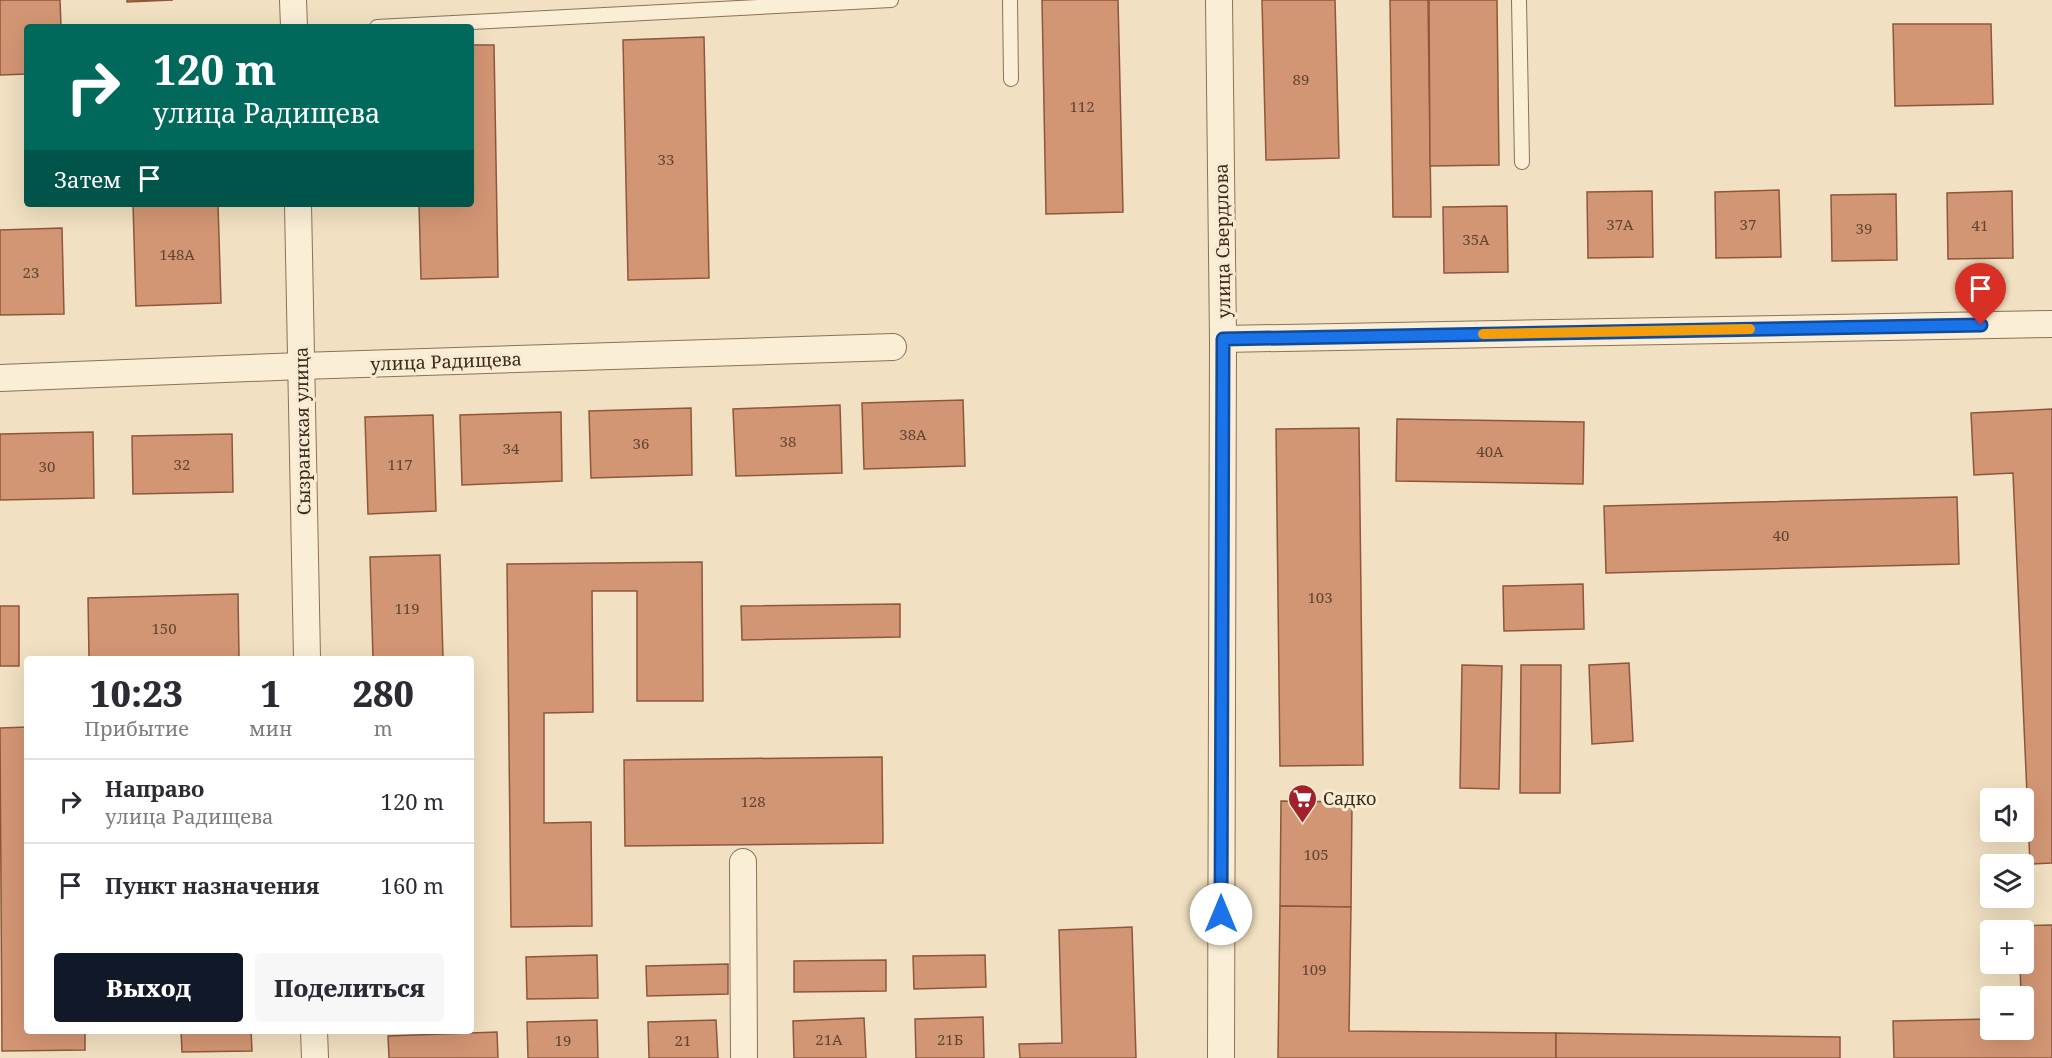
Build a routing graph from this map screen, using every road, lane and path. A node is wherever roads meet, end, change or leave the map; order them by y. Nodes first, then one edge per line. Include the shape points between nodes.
1 (293, 0) edge
2 (891, 0) edge
3 (1010, 0) edge
4 (1220, 0) edge
5 (1519, 0) edge
6 (294, 24) edge
7 (434, 24) edge
8 (1011, 79) dead end
9 (1522, 162) dead end
10 (297, 207) edge
11 (2052, 324) edge
12 (1223, 339) junction
13 (893, 347) dead end
14 (301, 366) junction
15 (0, 378) edge
16 (307, 656) edge
17 (743, 862) dead end
18 (314, 1034) edge
19 (315, 1058) edge
20 (744, 1058) edge
21 (1221, 1058) edge

1 - 6 street
2 - 7 lane
3 - 8 lane
4 - 12 street, улица Свердлова
5 - 9 lane
10 - 14 street, Сызранская улица
11 - 12 street
12 - 21 street, улица Свердлова
13 - 14 street, улица Радищева
14 - 15 street, улица Радищева
14 - 16 street, Сызранская улица
17 - 20 street
18 - 19 street

